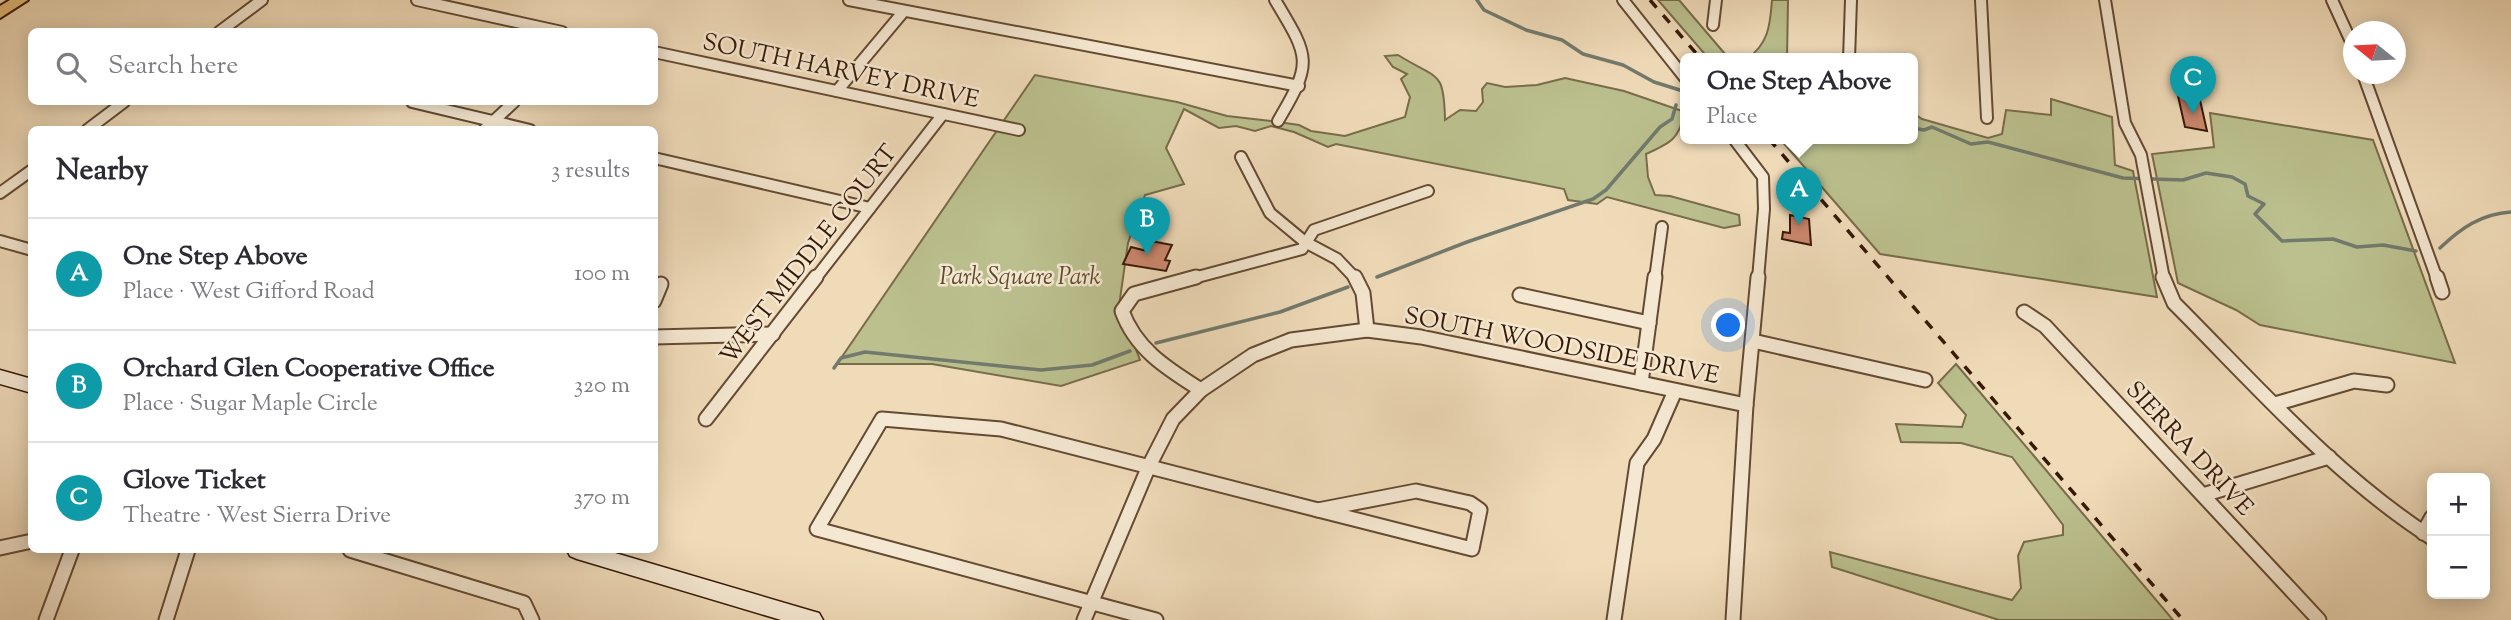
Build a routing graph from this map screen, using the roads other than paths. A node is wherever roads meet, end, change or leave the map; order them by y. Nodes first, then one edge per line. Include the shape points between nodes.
1 (20, 0) edge
2 (262, 0) edge
3 (417, 0) edge
4 (1275, 0) edge
5 (1623, 0) edge
6 (1716, 0) edge
7 (1851, 0) edge
8 (1981, 0) edge
9 (2105, 0) edge
10 (2332, 0) edge
11 (856, 1) edge
12 (904, 11) junction
13 (0, 13) edge
14 (2343, 24) edge
15 (1713, 25) dead end
16 (224, 28) edge
17 (544, 28) edge
18 (658, 53) edge
19 (1849, 53) edge
20 (1680, 72) edge
21 (2367, 84) edge
22 (1299, 86) junction
23 (837, 91) junction
24 (120, 105) edge
25 (425, 105) edge
26 (511, 105) edge
27 (943, 114) junction
28 (1987, 118) dead end
29 (493, 121) junction
30 (1278, 121) dead end
31 (92, 126) edge
32 (488, 126) edge
33 (514, 126) edge
34 (1019, 130) dead end
35 (1738, 144) edge
36 (1241, 157) dead end
37 (658, 159) edge
38 (28, 173) edge
39 (1428, 191) dead end
40 (0, 193) edge
41 (870, 208) junction
42 (1662, 227) dead end
43 (0, 241) edge
44 (1305, 242) junction
45 (28, 249) edge
46 (661, 284) dead end
47 (658, 291) edge
48 (2442, 292) dead end
49 (1520, 295) dead end
50 (2024, 312) dead end
51 (1649, 323) junction
52 (1367, 330) junction
53 (774, 334) junction
54 (658, 337) edge
55 (1754, 341) junction
56 (0, 377) edge
57 (1926, 380) dead end
58 (1641, 383) junction
59 (28, 385) edge
60 (2387, 385) dead end
61 (1201, 390) junction
62 (1675, 391) junction
63 (2275, 404) junction
64 (1746, 405) junction
65 (706, 419) dead end
66 (2329, 457) junction
67 (1149, 466) junction
68 (2203, 495) junction
69 (1318, 510) junction
70 (2427, 534) edge
71 (28, 542) edge
72 (0, 548) edge
73 (71, 553) edge
74 (187, 553) edge
75 (360, 553) edge
76 (588, 553) edge
77 (1092, 602) junction
78 (46, 620) edge
79 (166, 620) edge
80 (532, 620) edge
81 (812, 620) edge
82 (1084, 620) edge
83 (1156, 620) edge
84 (1614, 620) edge
85 (1733, 620) edge
86 (2319, 620) edge

1 - 13 main road
2 - 16 street
3 - 17 street
4 - 22 street via 1305,54 1306,70
5 - 20 street
6 - 15 street
7 - 19 street
8 - 28 street
9 - 63 street via 2125,123 2141,155 2165,284 2174,303
10 - 14 street
11 - 12 street
12 - 22 street
12 - 23 street
18 - 23 street, SOUTH HARVEY DRIVE
21 - 48 street
22 - 30 street
23 - 27 street, SOUTH HARVEY DRIVE
24 - 31 street
25 - 29 street
26 - 29 street
27 - 34 street, SOUTH HARVEY DRIVE
27 - 41 street, WEST MIDDLE COURT
29 - 32 street
29 - 33 street
35 - 55 street via 1763,177
36 - 44 street via 1270,213
37 - 41 street
38 - 40 street
39 - 44 street via 1314,230
41 - 53 street, WEST MIDDLE COURT
42 - 51 street
43 - 45 street
44 - 52 street via 1337,259 1354,276 1363,293
44 - 61 street via 1301,249 1134,294 1122,311 1136,340 1153,359
46 - 47 street
49 - 51 street
50 - 68 street, SIERRA DRIVE via 2045,326
51 - 58 street
52 - 58 street, SOUTH WOODSIDE DRIVE
52 - 61 street, SOUTH WOODSIDE DRIVE via 1291,340 1253,355
53 - 54 street
53 - 65 street, WEST MIDDLE COURT
55 - 57 street
55 - 64 street
56 - 59 street
58 - 62 street, SOUTH WOODSIDE DRIVE
60 - 63 street via 2354,381
61 - 67 street, SOUTH WOODSIDE DRIVE via 1173,419
62 - 64 street, SOUTH WOODSIDE DRIVE
62 - 84 street via 1654,439 1637,463
63 - 66 street
64 - 85 street
66 - 68 street
66 - 70 street via 2371,497
67 - 69 street
67 - 77 street, SOUTH WOODSIDE DRIVE
67 - 77 street via 1001,429 882,419 817,529
68 - 86 street, SIERRA DRIVE
69 - 69 street via 1416,491 1470,503 1480,510 1472,549
71 - 72 street
73 - 78 street
74 - 79 street
75 - 80 street via 524,603
76 - 81 street
77 - 82 street, SOUTH WOODSIDE DRIVE
77 - 83 street

